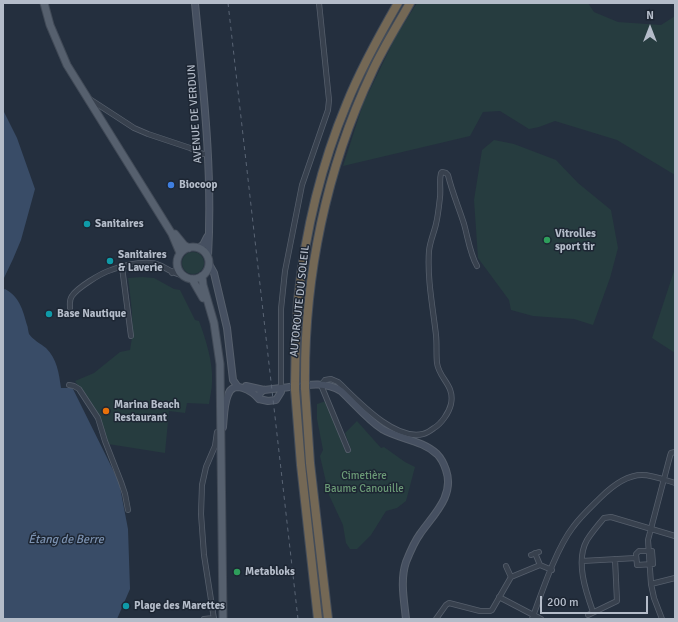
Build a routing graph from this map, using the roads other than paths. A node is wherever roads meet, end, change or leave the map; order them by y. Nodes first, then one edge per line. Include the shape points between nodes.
1 (44, 3) edge
2 (48, 3) edge
3 (195, 3) edge
4 (319, 3) edge
5 (398, 3) edge
6 (410, 3) edge
7 (91, 100) junction
8 (208, 154) junction
9 (209, 224) junction
10 (190, 248) junction
11 (198, 248) junction
12 (180, 254) junction
13 (208, 256) junction
14 (477, 266) dead end
15 (122, 267) junction
16 (175, 270) junction
17 (207, 274) junction
18 (192, 279) junction
19 (70, 308) dead end
20 (131, 336) dead end
21 (232, 377) junction
22 (70, 385) dead end
23 (321, 385) junction
24 (238, 387) junction
25 (281, 388) junction
26 (264, 390) junction
27 (260, 399) junction
28 (217, 432) junction
29 (220, 450) junction
30 (348, 450) dead end
31 (675, 452) edge
32 (663, 480) junction
33 (675, 483) edge
34 (128, 510) dead end
35 (650, 529) junction
36 (675, 536) edge
37 (648, 550) junction
38 (535, 553) dead end
39 (636, 558) junction
40 (615, 559) junction
41 (582, 561) junction
42 (540, 565) junction
43 (649, 565) junction
44 (506, 566) dead end
45 (552, 570) junction
46 (511, 577) junction
47 (675, 578) edge
48 (651, 584) junction
49 (499, 597) junction
50 (533, 617) edge
51 (204, 619) edge
52 (216, 619) edge
53 (223, 619) edge
54 (318, 619) edge
55 (328, 619) edge
56 (406, 619) edge
57 (436, 619) edge
58 (541, 619) edge
59 (662, 619) edge

1 - 12 main road via 50,25 67,65 172,234
2 - 7 main road via 68,59
3 - 8 main road, AVENUE DE VERDUN
4 - 25 street via 329,100 328,110 302,185 285,271 281,309
5 - 54 highway, AUTOROUTE DU SOLEIL via 364,64 331,147 306,245 298,299 295,387
6 - 55 highway, AUTOROUTE DU SOLEIL via 372,72 339,157 318,238 309,302 305,386 310,463
7 - 8 street via 134,128
7 - 10 main road via 178,239
8 - 9 main road, AVENUE DE VERDUN
9 - 11 main road via 205,242
9 - 13 main road
10 - 11 main road
10 - 12 main road
11 - 13 main road
12 - 16 main road
13 - 17 main road
14 - 23 street via 471,254 448,175 442,172 429,264 437,364 452,398 451,406 435,427 425,434 409,434 374,416 338,382 325,380
15 - 16 street via 150,263
15 - 19 street via 109,270 72,295
15 - 20 street
16 - 18 main road
17 - 18 main road
17 - 21 main road via 227,328
17 - 29 main road via 203,285 214,323 220,364
18 - 28 main road via 203,299 211,324 216,360
21 - 24 main road
21 - 26 main road via 240,384
22 - 34 street via 79,389 98,418 121,482
23 - 25 main road
23 - 30 street
23 - 56 main road via 328,385 341,391 378,426 388,432 430,448 444,464 448,485 445,496 419,535 406,563 403,579
24 - 27 main road via 250,390
24 - 29 main road via 232,389 227,396
25 - 26 main road
25 - 27 main road via 276,400
26 - 27 main road via 260,394
28 - 52 main road
28 - 52 street via 202,486 201,514 204,555
29 - 53 main road
31 - 32 street via 671,453
32 - 33 street
32 - 35 street
32 - 45 street via 639,475 613,486 572,528
35 - 36 street
35 - 37 street
35 - 41 street via 606,517 587,541
37 - 39 street via 637,552
37 - 43 street via 652,552 653,563
38 - 42 street
39 - 40 street
39 - 43 street via 637,565
40 - 41 street
40 - 41 street via 617,602 591,613 583,580
42 - 45 street
42 - 46 street
43 - 48 street
44 - 46 street
45 - 50 street
46 - 49 street
47 - 48 street
48 - 59 street
49 - 50 street
49 - 57 street via 490,611 480,611 453,603 448,604
50 - 58 street
51 - 52 street

